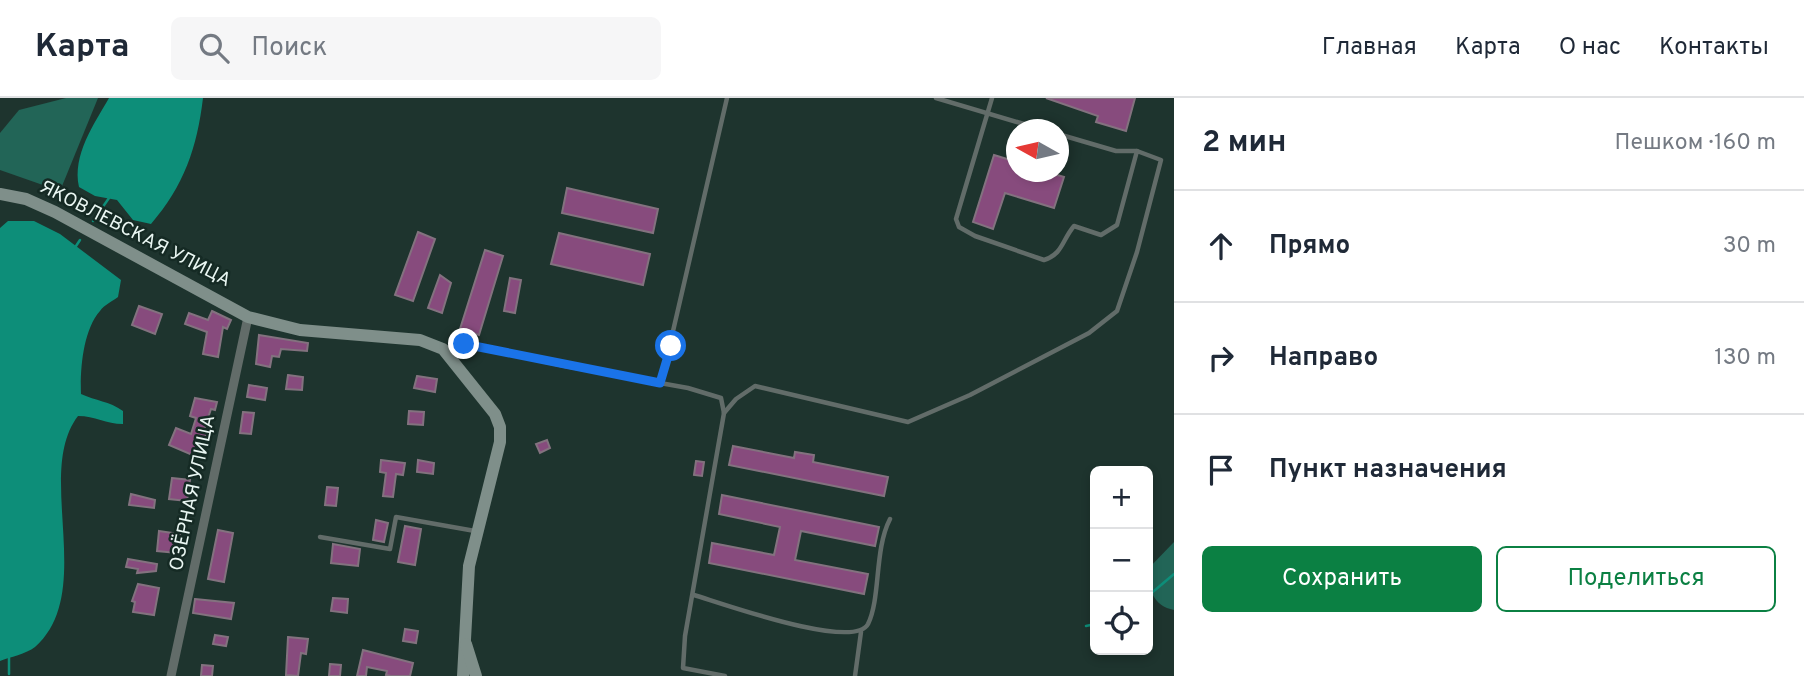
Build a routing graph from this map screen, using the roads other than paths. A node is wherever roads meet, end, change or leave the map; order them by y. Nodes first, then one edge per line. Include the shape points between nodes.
1 (727, 98) edge
2 (936, 98) edge
3 (992, 98) edge
4 (987, 113) junction
5 (1007, 119) edge
6 (1069, 137) edge
7 (1137, 152) junction
8 (0, 194) edge
9 (248, 317) junction
10 (443, 349) junction
11 (660, 383) junction
12 (724, 413) junction
13 (890, 519) dead end
14 (475, 531) junction
15 (320, 537) dead end
16 (694, 596) junction
17 (860, 631) junction
18 (464, 640) junction
19 (170, 676) edge
20 (463, 676) edge
21 (476, 676) edge
22 (725, 676) edge
23 (855, 676) edge

1 - 11 lane
2 - 4 lane
3 - 4 lane
4 - 5 lane
4 - 7 lane via 958,207 959,227 1044,260 1061,251 1074,226 1101,235 1117,225
6 - 7 lane via 1116,151
7 - 12 lane via 1161,160 1126,285 1117,312 1108,321 970,396 908,422 755,386
8 - 9 street, ЯКОВЛЕВСКАЯ УЛИЦА via 55,212
9 - 10 street, ЯКОВЛЕВСКАЯ УЛИЦА via 300,330 419,340
9 - 19 street, ОЗЁРНАЯ УЛИЦА
10 - 11 lane via 464,344
10 - 14 street via 483,396 500,427 500,442
11 - 12 lane via 721,398
12 - 16 lane
13 - 17 lane via 867,625
14 - 15 lane via 396,517 390,549
14 - 18 street
16 - 17 lane via 803,627 847,635
16 - 22 lane via 683,668
17 - 23 lane
18 - 20 street
18 - 21 street

